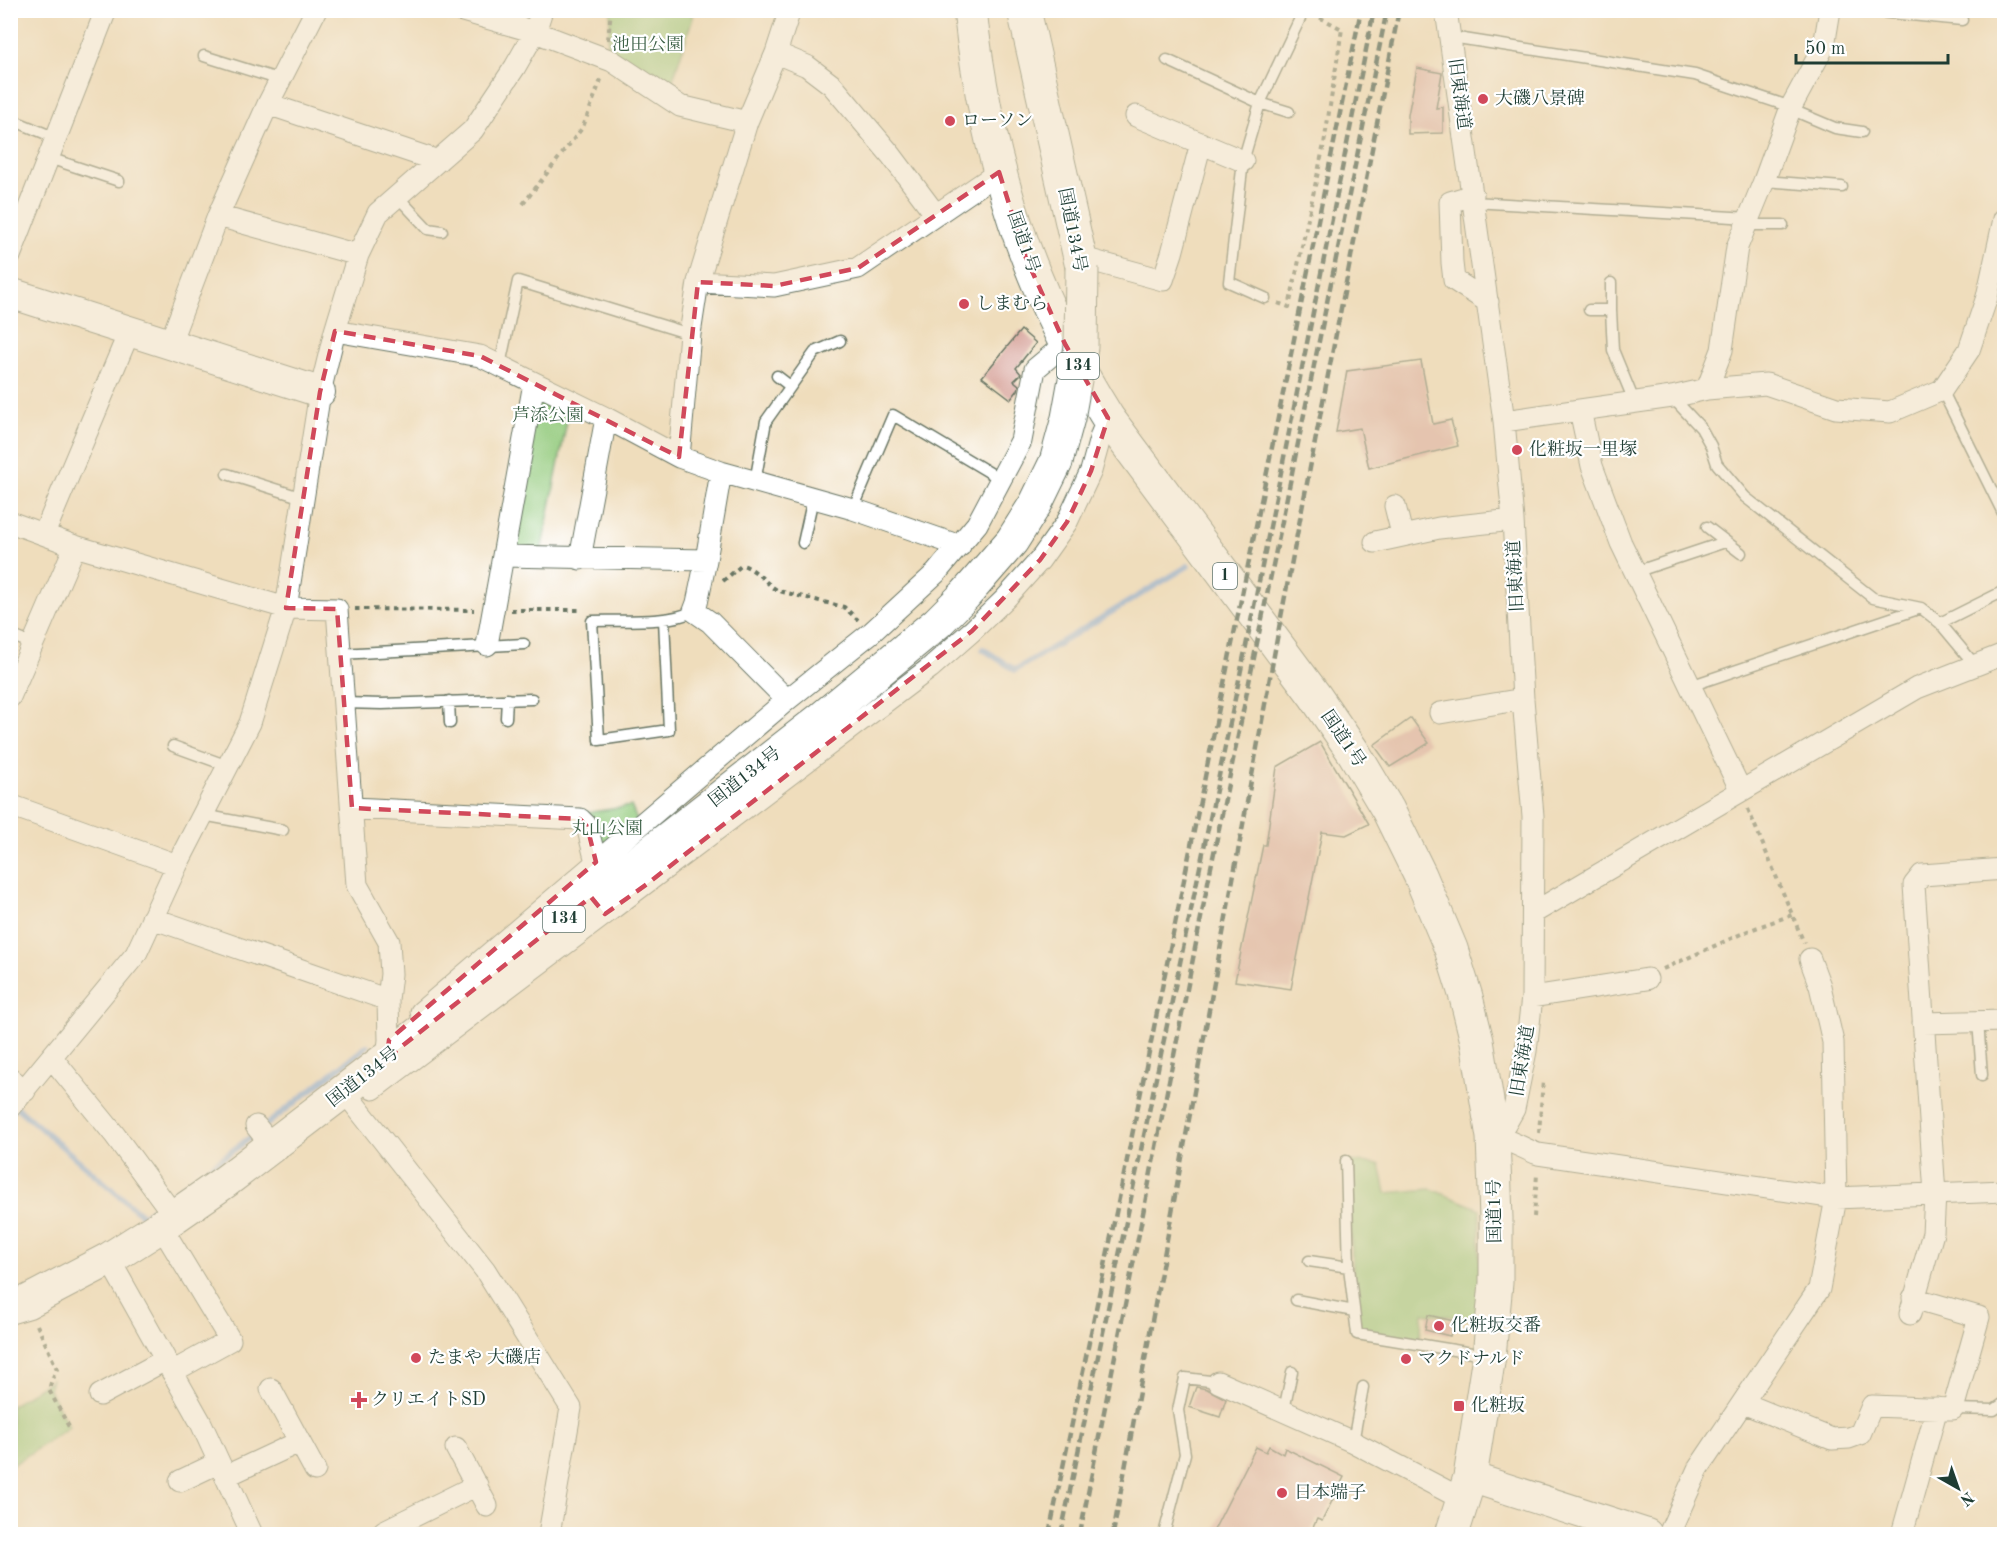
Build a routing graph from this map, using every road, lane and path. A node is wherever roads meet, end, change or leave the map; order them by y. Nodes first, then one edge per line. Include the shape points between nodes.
1 (106, 10) edge
2 (316, 10) edge
3 (459, 10) edge
4 (542, 10) edge
5 (611, 10) edge
6 (790, 10) edge
7 (970, 10) edge
8 (1024, 10) edge
9 (1446, 10) edge
10 (1830, 10) edge
11 (1859, 10) edge
12 (1310, 13) edge
13 (1962, 20) dead end
14 (535, 32) junction
15 (1451, 36) junction
16 (776, 53) junction
17 (204, 56) dead end
18 (606, 59) junction
19 (1167, 60) dead end
20 (281, 80) junction
21 (1260, 103) junction
22 (268, 104) junction
23 (1790, 108) junction
24 (1289, 112) dead end
25 (1136, 116) dead end
26 (10, 119) edge
27 (747, 122) junction
28 (1862, 132) dead end
29 (56, 138) junction
30 (1201, 143) junction
31 (49, 158) junction
32 (438, 161) junction
33 (1243, 161) junction
34 (999, 172) junction
35 (119, 181) dead end
36 (1764, 181) junction
37 (1842, 187) dead end
38 (397, 196) junction
39 (1473, 199) junction
40 (523, 204) dead end
41 (936, 215) junction
42 (218, 216) junction
43 (2004, 219) edge
44 (1748, 222) junction
45 (1783, 225) dead end
46 (442, 231) dead end
47 (358, 255) junction
48 (10, 256) edge
49 (1080, 262) junction
50 (698, 282) junction
51 (1611, 283) dead end
52 (10, 293) edge
53 (1487, 293) junction
54 (1264, 298) joint
55 (1590, 310) dead end
56 (1611, 310) junction
57 (130, 330) junction
58 (335, 331) junction
59 (690, 334) junction
60 (840, 342) dead end
61 (170, 343) junction
62 (1065, 344) junction
63 (501, 365) junction
64 (777, 376) dead end
65 (534, 383) junction
66 (790, 386) junction
67 (1707, 389) junction
68 (1942, 390) junction
69 (320, 392) junction
70 (1672, 397) junction
71 (1634, 401) junction
72 (1580, 410) junction
73 (606, 418) junction
74 (1108, 418) junction
75 (1504, 421) junction
76 (679, 457) junction
77 (721, 472) junction
78 (228, 474) dead end
79 (1002, 480) junction
80 (755, 482) junction
81 (303, 498) junction
82 (813, 498) junction
83 (1395, 506) dead end
84 (853, 509) junction
85 (2004, 515) edge
86 (1513, 520) junction
87 (10, 522) edge
88 (1707, 527) dead end
89 (44, 534) junction
90 (1402, 534) junction
91 (1375, 542) dead end
92 (1725, 542) junction
93 (803, 543) dead end
94 (75, 546) junction
95 (960, 546) junction
96 (1741, 553) dead end
97 (503, 556) junction
98 (580, 559) junction
99 (706, 560) junction
100 (1635, 572) junction
101 (2004, 591) edge
102 (695, 607) junction
103 (286, 608) junction
104 (1921, 608) junction
105 (337, 609) junction
106 (494, 610) junction
107 (664, 619) junction
108 (1940, 623) junction
109 (872, 632) junction
110 (10, 635) edge
111 (33, 644) junction
112 (524, 644) dead end
113 (487, 645) junction
114 (340, 654) junction
115 (2004, 654) edge
116 (1975, 665) junction
117 (1690, 686) junction
118 (10, 697) edge
119 (507, 699) junction
120 (532, 699) dead end
121 (1523, 699) junction
122 (787, 700) junction
123 (449, 702) junction
124 (343, 703) junction
125 (1440, 713) dead end
126 (506, 718) dead end
127 (450, 723) dead end
128 (173, 746) dead end
129 (228, 766) junction
130 (1741, 791) junction
131 (10, 805) edge
132 (352, 808) junction
133 (203, 814) junction
134 (283, 830) dead end
135 (596, 862) junction
136 (177, 865) junction
137 (2004, 870) edge
138 (598, 906) junction
139 (1533, 913) junction
140 (1792, 915) junction
141 (152, 918) junction
142 (1810, 959) joint
143 (1647, 979) joint
144 (1532, 997) junction
145 (388, 1000) junction
146 (1978, 1021) junction
147 (2004, 1021) edge
148 (1923, 1023) junction
149 (388, 1049) junction
150 (52, 1058) junction
151 (1982, 1075) dead end
152 (16, 1093) edge
153 (349, 1097) junction
154 (1493, 1137) junction
155 (1346, 1161) dead end
156 (1537, 1167) dead end
157 (2004, 1191) edge
158 (1935, 1194) junction
159 (1836, 1198) junction
160 (167, 1217) junction
161 (1534, 1218) dead end
162 (109, 1259) junction
163 (1309, 1261) dead end
164 (1349, 1267) junction
165 (1296, 1300) dead end
166 (1354, 1311) junction
167 (23, 1315) edge
168 (1489, 1356) junction
169 (169, 1366) junction
170 (1292, 1372) dead end
171 (1218, 1382) joint
172 (1363, 1387) dead end
173 (271, 1389) dead end
174 (100, 1395) dead end
175 (1743, 1403) junction
176 (2004, 1403) edge
177 (1945, 1408) junction
178 (1284, 1410) junction
179 (69, 1427) dead end
180 (299, 1442) junction
181 (1353, 1442) junction
182 (456, 1448) dead end
183 (222, 1470) junction
184 (315, 1470) dead end
185 (180, 1481) dead end
186 (477, 1485) junction
187 (1466, 1488) junction
188 (487, 1506) dead end
189 (381, 1526) edge
190 (252, 1534) edge
191 (549, 1534) edge
192 (1164, 1534) edge
193 (1452, 1534) edge
194 (1647, 1534) edge
195 (1669, 1534) edge
196 (1902, 1534) edge

1 - 29 street
2 - 20 street
3 - 14 street
4 - 14 street
5 - 18 path
6 - 16 street
7 - 34 highway, 国道1号 / 1 via 975,58
8 - 49 highway, 国道134号 / 134
9 - 15 street, 旧東海道
10 - 23 street via 1824,46
11 - 13 lane
12 - 21 lane
12 - 54 path via 1342,29 1324,144 1289,307
14 - 18 street
14 - 32 street via 473,130
15 - 23 lane via 1695,75
15 - 39 street, 旧東海道
16 - 27 street
16 - 41 street via 807,66 832,85
17 - 20 lane
18 - 27 street via 680,106
18 - 40 path via 582,127
19 - 21 lane
20 - 22 street
21 - 24 lane
21 - 33 lane
22 - 32 street
22 - 42 street
23 - 28 lane via 1835,128
23 - 36 street
25 - 30 street
26 - 29 lane
27 - 50 street
29 - 31 street
30 - 33 street
30 - 49 street via 1163,280
31 - 35 lane
31 - 48 street
32 - 38 street
33 - 54 lane via 1229,282
34 - 41 street
34 - 62 highway, 国道1号 / 1 via 1026,258
36 - 37 lane
36 - 44 street
38 - 46 lane via 428,229
38 - 47 street via 378,213
39 - 44 lane
39 - 53 street, 旧東海道
39 - 53 street via 1450,202 1454,280
41 - 50 street via 858,268 774,286
42 - 47 street
42 - 61 street
43 - 68 street via 1987,297 1969,350
44 - 45 lane
44 - 67 street via 1737,247 1722,350
47 - 58 street
49 - 138 highway, 国道134号 / 134, bridge via 1081,347 1068,418 1056,462 1012,541 937,623
50 - 59 street
51 - 56 lane
52 - 57 street
53 - 75 street, 旧東海道
55 - 56 lane
56 - 71 lane via 1613,350
57 - 61 street
57 - 89 street
58 - 63 street via 480,356
58 - 69 street
59 - 63 lane via 518,281
59 - 76 street
60 - 66 lane via 815,352
61 - 69 street
62 - 74 highway, 国道1号 / 1
62 - 79 street via 1035,369 1022,441
63 - 65 street
64 - 66 lane
65 - 73 street
65 - 97 street
66 - 80 lane via 766,421
67 - 68 street via 1766,384 1836,408 1890,412
67 - 70 street
68 - 85 lane
69 - 81 street
70 - 71 street
70 - 104 lane via 1701,428 1717,464 1745,497 1873,598
71 - 72 street
72 - 75 street
72 - 100 street via 1592,466
73 - 76 street
73 - 98 street
74 - 138 street via 1091,471 1067,522 1040,560 972,631 930,668
74 - 154 highway, 国道1号 / 1 via 1315,696 1388,810 1451,949 1477,1041
75 - 86 street, 旧東海道
76 - 77 street
77 - 80 street
77 - 99 street
78 - 81 lane
79 - 84 lane via 893,415
79 - 95 street
80 - 82 street
81 - 103 street
82 - 84 street
82 - 93 lane
83 - 90 street
84 - 95 street
86 - 90 street
86 - 121 street, 旧東海道
87 - 89 street
88 - 92 lane
89 - 94 street
90 - 91 street
92 - 96 lane
92 - 100 lane
94 - 103 street
94 - 111 street
95 - 109 street
97 - 98 street
97 - 106 street
98 - 99 street
99 - 102 street
100 - 117 street
101 - 108 lane
102 - 107 lane via 683,617
102 - 109 path via 742,565 779,591 844,608
102 - 122 street
103 - 105 street
103 - 129 street via 250,723
104 - 108 lane
104 - 117 lane
105 - 106 path
105 - 114 street
106 - 113 street
107 - 107 lane via 592,621 599,740 669,730
108 - 116 lane
109 - 122 street
110 - 111 lane
111 - 118 street
112 - 113 lane
113 - 114 lane
114 - 124 street
115 - 116 street
116 - 130 street via 1917,688
117 - 130 street
119 - 120 lane
119 - 123 lane
119 - 126 lane
121 - 125 street
121 - 139 street, 旧東海道 via 1533,816
122 - 135 street
123 - 124 lane
123 - 127 lane
124 - 132 street
128 - 129 lane
129 - 133 street
130 - 139 street
130 - 140 path
131 - 136 street
132 - 135 street via 580,819 587,826
132 - 145 street via 357,885 389,942
133 - 134 lane
133 - 136 street
135 - 149 street
136 - 141 street
137 - 148 street via 1922,875 1914,885
138 - 149 highway, 国道134号 / 134
138 - 153 street
139 - 144 street, 旧東海道
140 - 142 path
140 - 143 path via 1739,935
141 - 145 street
141 - 150 street via 136,954
142 - 159 street via 1833,1042
143 - 144 street
144 - 154 street, 旧東海道 via 1514,1109
145 - 149 street
146 - 147 street
146 - 148 street
146 - 151 lane
148 - 158 street
149 - 153 highway, 国道134号 / 134
150 - 152 street
150 - 160 street via 114,1134
153 - 160 highway, 国道134号 / 134 via 264,1136
153 - 160 street via 231,1197
153 - 191 street via 485,1270 570,1408
154 - 159 street via 1507,1139 1538,1154
154 - 168 highway, 国道1号 / 1 via 1496,1283
155 - 164 lane
156 - 161 path
157 - 158 street
158 - 159 street
158 - 177 street via 1933,1233 1912,1306 1979,1317
159 - 175 street via 1819,1289
160 - 162 highway, 国道134号 / 134
160 - 169 street via 230,1340
162 - 167 highway, 国道134号 / 134 via 27,1302
162 - 169 street
163 - 164 lane
164 - 166 lane
165 - 166 lane
166 - 168 lane via 1357,1334
167 - 179 path via 57,1369 49,1390
168 - 187 highway, 国道1号 / 1
169 - 174 street
169 - 183 street
170 - 178 lane
171 - 178 street
171 - 192 lane via 1185,1378 1178,1410 1185,1454
172 - 181 lane
173 - 180 street
175 - 177 street via 1832,1439 1860,1434 1872,1406
175 - 195 street via 1698,1469
176 - 177 lane via 1994,1410
177 - 196 street
178 - 181 street
180 - 183 street
180 - 184 street
181 - 187 street
182 - 186 street
183 - 185 street
183 - 190 street
186 - 188 street
186 - 189 street
187 - 193 highway, 国道1号 / 1
187 - 194 street

